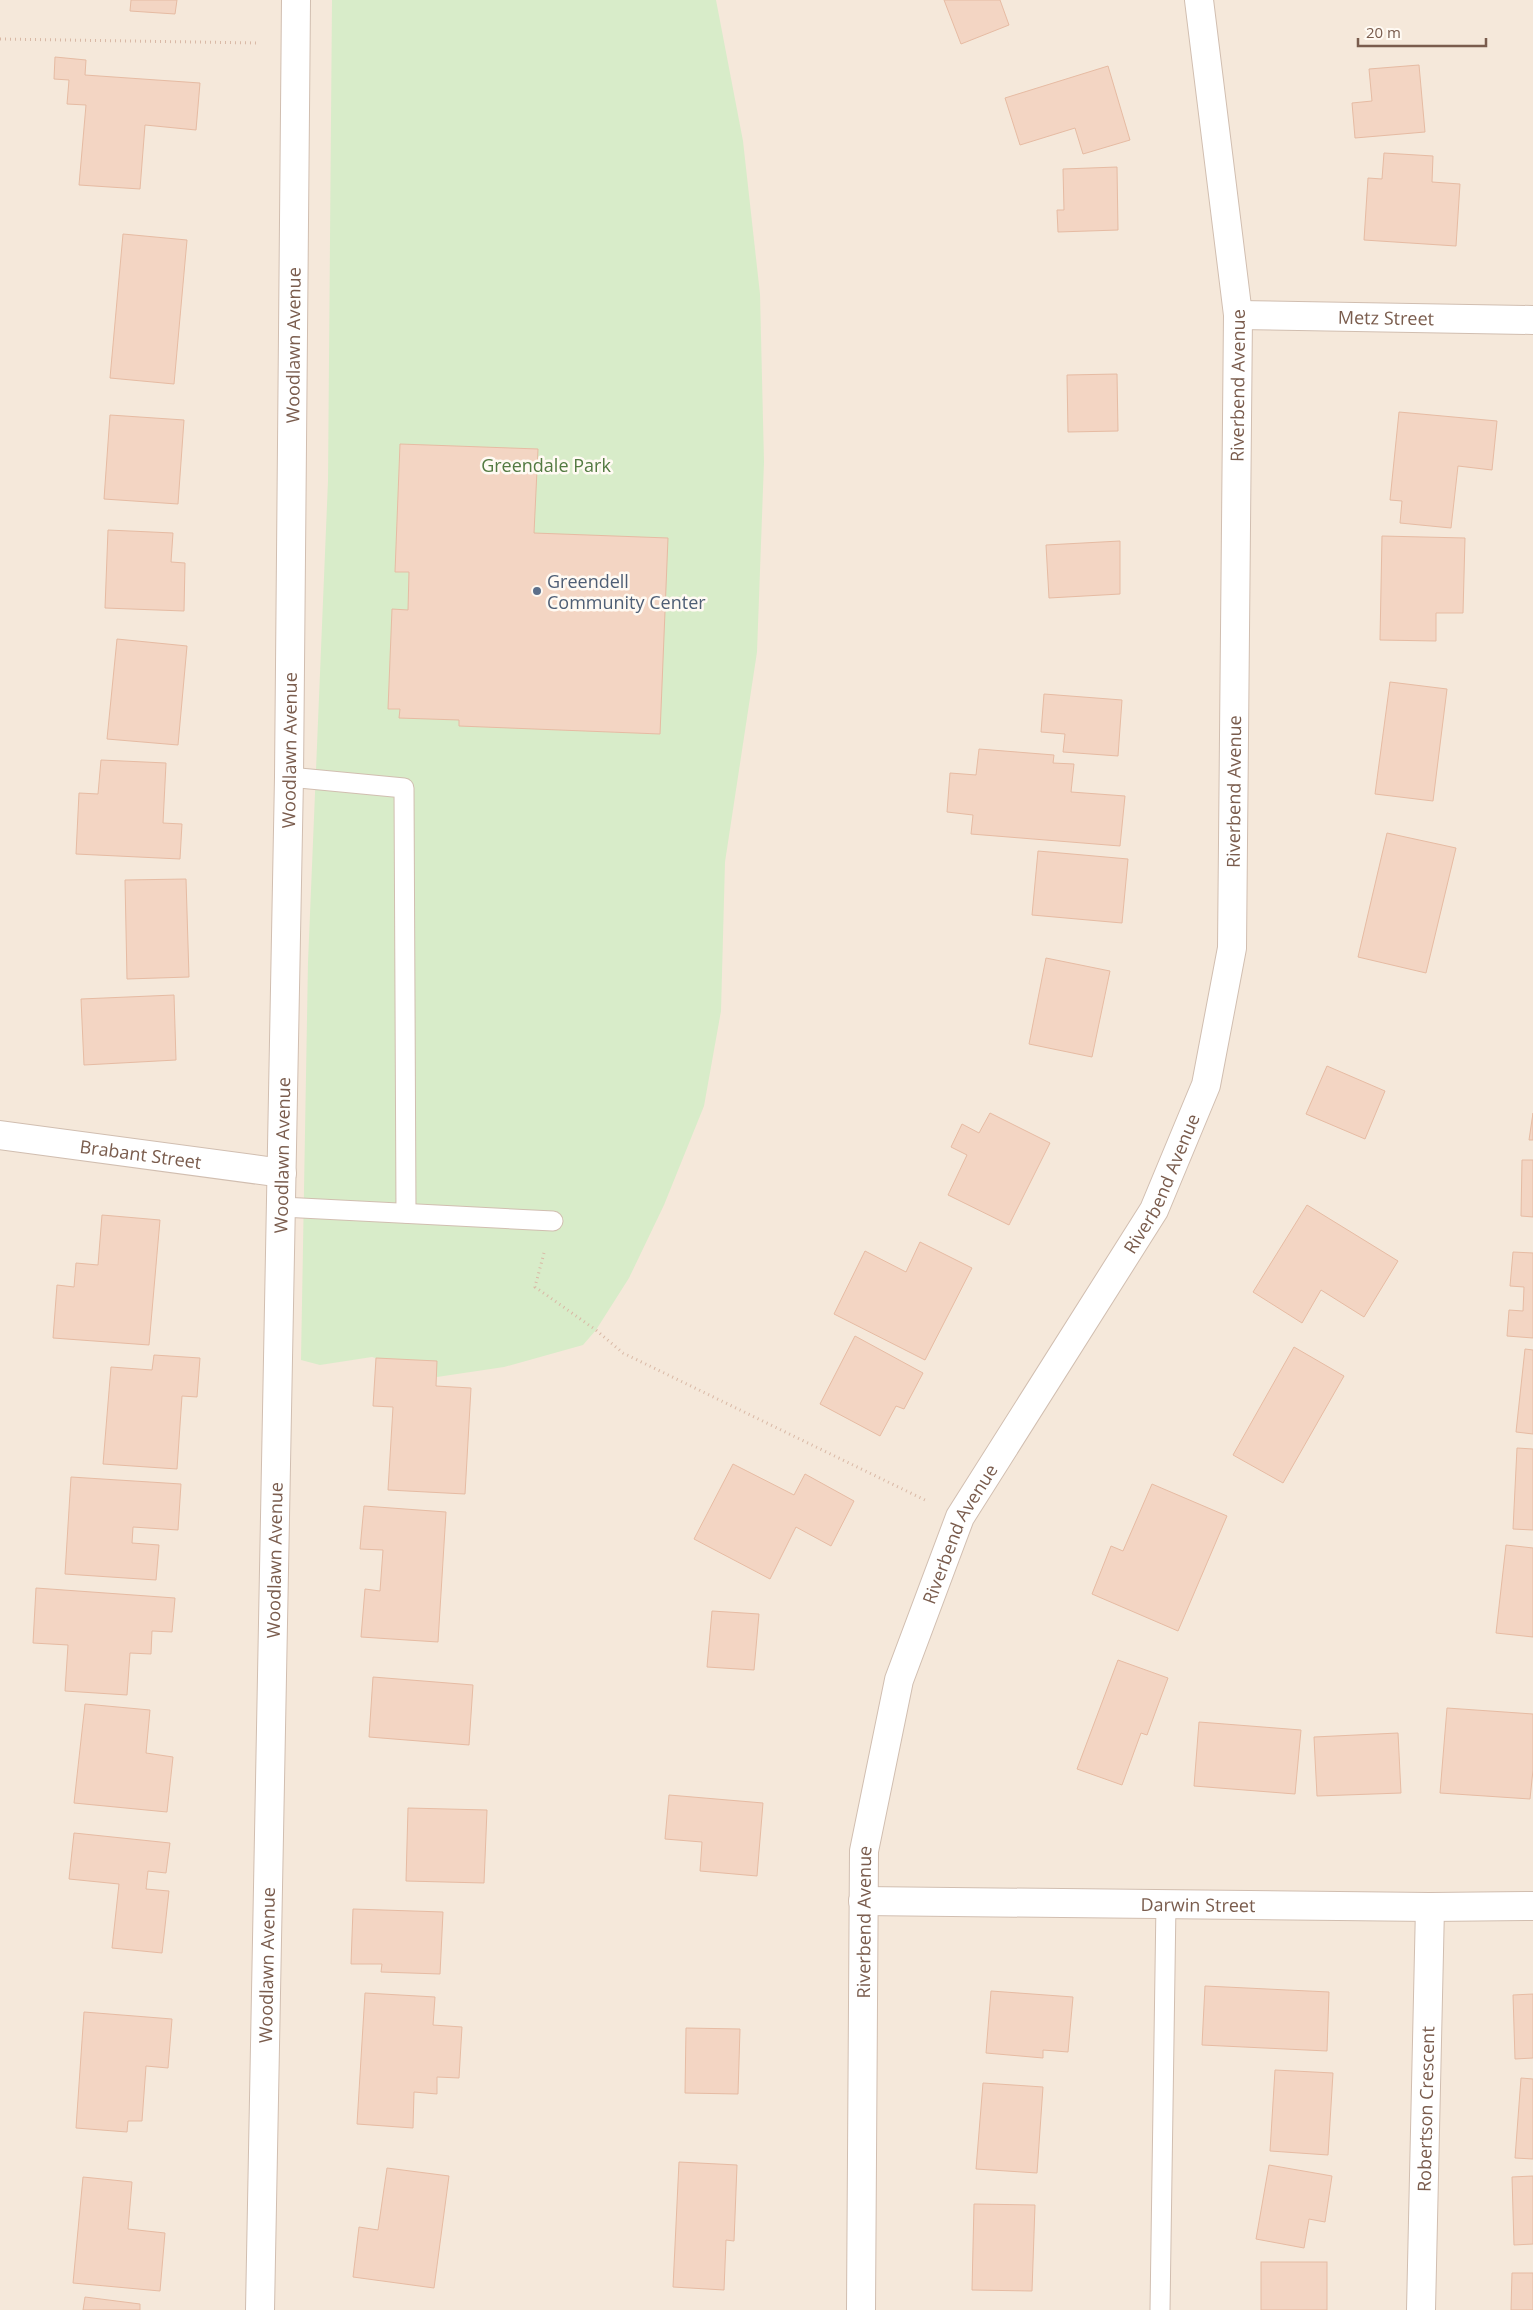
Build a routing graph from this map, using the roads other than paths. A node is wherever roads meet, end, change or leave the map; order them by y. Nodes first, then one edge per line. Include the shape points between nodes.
1 (296, 0) edge
2 (1198, 0) edge
3 (1238, 315) junction
4 (1533, 320) edge
5 (289, 777) junction
6 (0, 1135) edge
7 (282, 1173) junction
8 (282, 1207) junction
9 (406, 1213) junction
10 (553, 1221) road end
11 (864, 1902) junction
12 (1166, 1903) junction
13 (1533, 1906) edge
14 (1430, 1907) junction
15 (260, 2310) edge
16 (861, 2310) edge
17 (1160, 2310) edge
18 (1421, 2310) edge

1 - 5 street, Woodlawn Avenue
2 - 3 street, Riverbend Avenue
3 - 4 street, Metz Street
3 - 11 street, Riverbend Avenue via 1232,948 1206,1085 1154,1210 960,1517 899,1680 864,1851
5 - 7 street, Woodlawn Avenue
5 - 9 lane via 404,788
6 - 7 street, Brabant Street
7 - 8 street, Woodlawn Avenue
8 - 9 lane
8 - 15 street, Woodlawn Avenue
9 - 10 lane
11 - 12 street, Darwin Street
11 - 16 street, Riverbend Avenue
12 - 14 street, Darwin Street
12 - 17 lane
13 - 14 street, Darwin Street
14 - 18 street, Robertson Crescent

